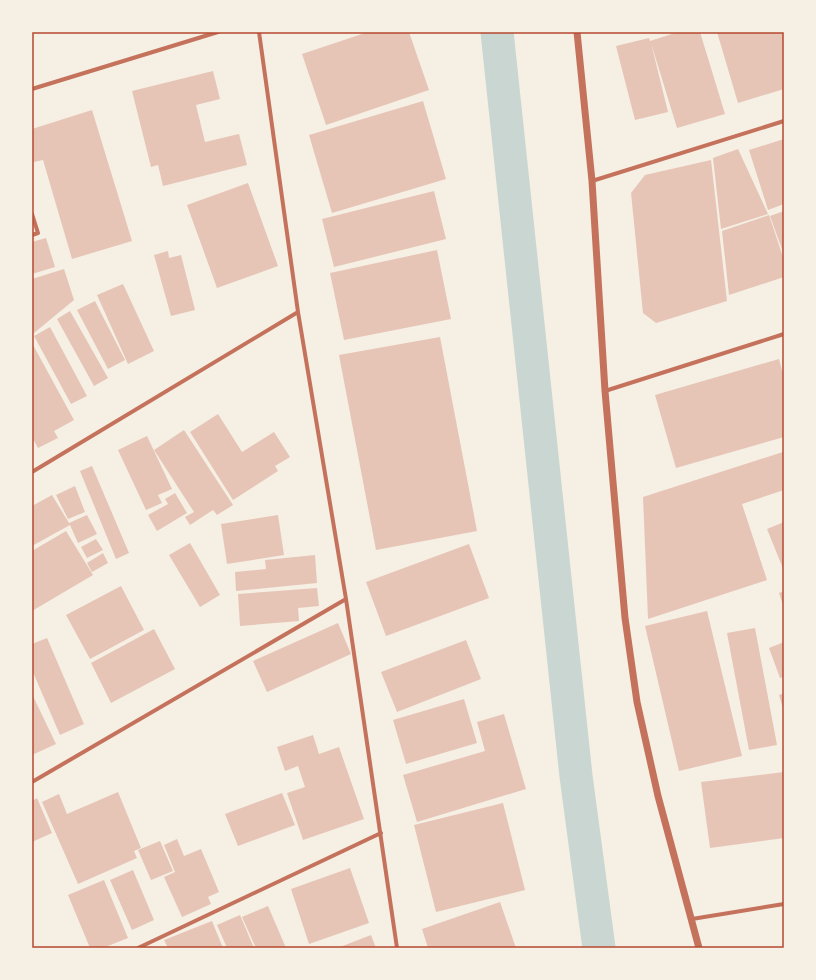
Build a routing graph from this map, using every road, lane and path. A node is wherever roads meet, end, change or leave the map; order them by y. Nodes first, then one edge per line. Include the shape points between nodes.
1 (218, 32) edge
2 (259, 32) edge
3 (577, 32) edge
4 (32, 89) edge
5 (784, 120) edge
6 (592, 181) junction
7 (32, 214) edge
8 (32, 235) edge
9 (298, 312) junction
10 (784, 334) edge
11 (605, 391) junction
12 (32, 472) edge
13 (346, 599) junction
14 (32, 782) edge
15 (381, 832) junction
16 (784, 904) edge
17 (692, 919) junction
18 (138, 948) edge
19 (397, 948) edge
20 (699, 948) edge

1 - 4 street
2 - 9 street
3 - 6 street
5 - 6 street
6 - 11 street
7 - 8 street via 38,233
9 - 12 street
9 - 13 street
10 - 11 street
11 - 17 street via 625,618 638,702 658,796
13 - 14 street
13 - 15 street
15 - 18 street
15 - 19 street
16 - 17 street
17 - 20 street

